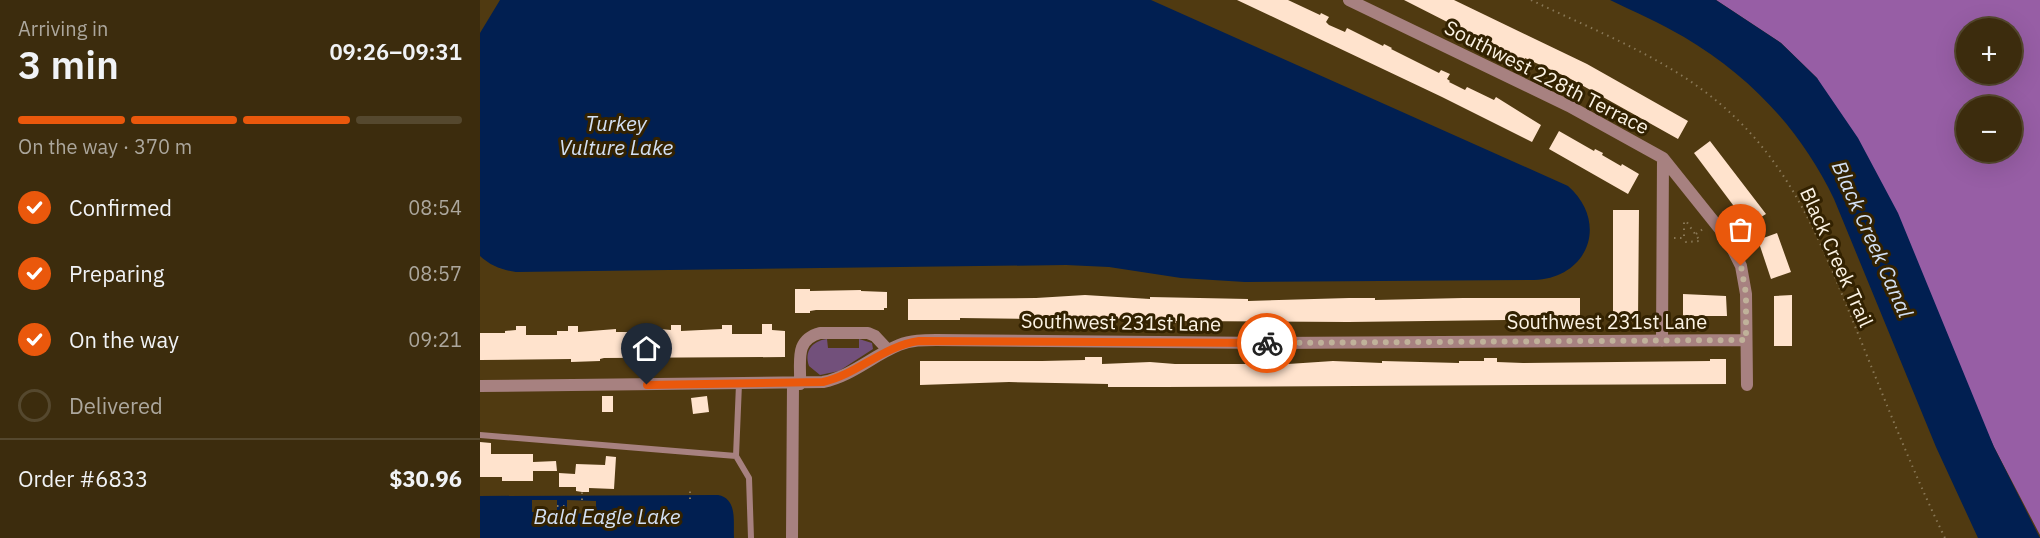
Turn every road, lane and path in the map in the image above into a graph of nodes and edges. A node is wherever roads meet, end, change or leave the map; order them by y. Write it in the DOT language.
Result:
graph roads {
  1 [pos="1349,0"];
  2 [pos="1531,0"];
  3 [pos="1663,158"];
  4 [pos="1703,229"];
  5 [pos="1696,234"];
  6 [pos="1674,238"];
  7 [pos="1684,238"];
  8 [pos="1746,340"];
  9 [pos="1662,341"];
  10 [pos="888,350"];
  11 [pos="740,384"];
  12 [pos="797,384"];
  13 [pos="1747,385"];
  14 [pos="480,386"];
  15 [pos="480,435"];
  16 [pos="736,456"];
  17 [pos="690,490"];
  18 [pos="582,492"];
  19 [pos="690,499"];
  20 [pos="582,500"];
  21 [pos="557,506"];
  22 [pos="567,506"];
  23 [pos="751,538"];
  24 [pos="792,538"];
  25 [pos="1945,538"];
  1 -- 3 [label="street, Southwest 228th Terrace"];
  2 -- 25 [label="path, Black Creek Trail"];
  3 -- 8 [label="street"];
  3 -- 9 [label="street"];
  4 -- 5 [label="path"];
  5 -- 7 [label="path"];
  5 -- 7 [label="path"];
  6 -- 7 [label="path"];
  8 -- 9 [label="street, Southwest 231st Lane"];
  8 -- 13 [label="street"];
  9 -- 10 [label="street, Southwest 231st Lane"];
  10 -- 12 [label="street, Southwest 231st Lane"];
  10 -- 12 [label="street"];
  11 -- 12 [label="street, Southwest 231st Lane"];
  11 -- 14 [label="street, Southwest 231st Lane"];
  11 -- 16 [label="lane"];
  12 -- 24 [label="street"];
  15 -- 16 [label="lane"];
  16 -- 23 [label="lane"];
  17 -- 19 [label="path"];
  18 -- 20 [label="path"];
  21 -- 22 [label="path"];
}
